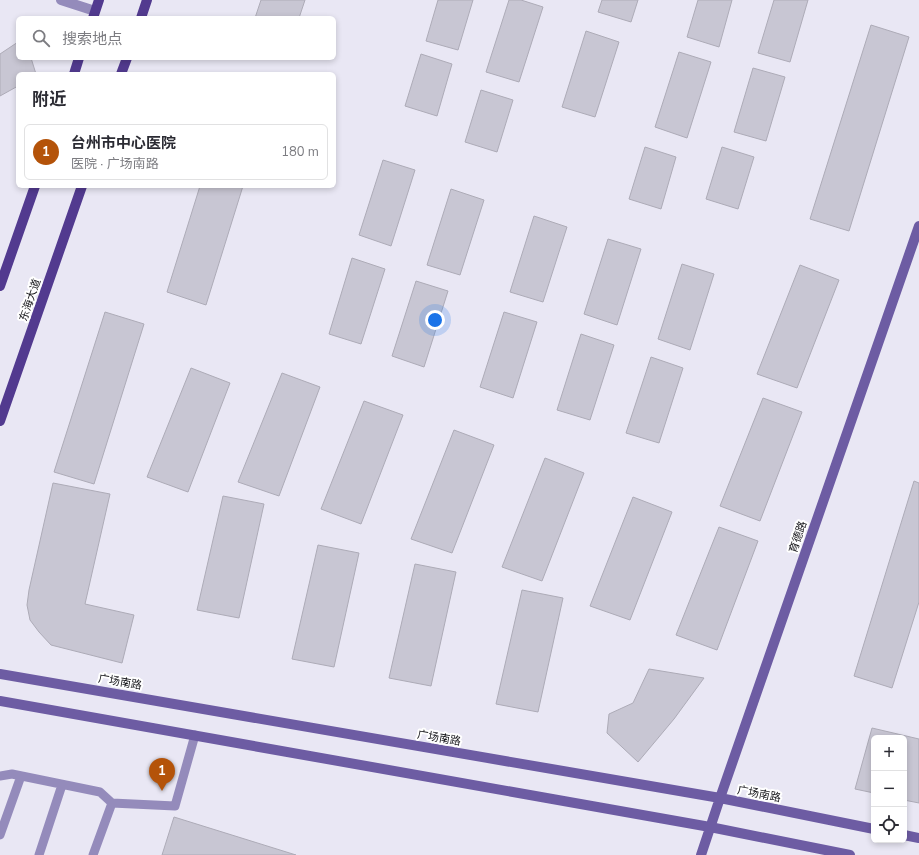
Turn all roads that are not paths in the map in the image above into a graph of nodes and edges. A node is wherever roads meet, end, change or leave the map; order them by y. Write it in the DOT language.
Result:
graph roads {
  1 [pos="61,0"];
  2 [pos="99,0"];
  3 [pos="147,0"];
  4 [pos="94,15"];
  5 [pos="142,16"];
  6 [pos="78,60"];
  7 [pos="126,60"];
  8 [pos="75,72"];
  9 [pos="122,72"];
  10 [pos="34,188"];
  11 [pos="81,188"];
  12 [pos="919,226"];
  13 [pos="0,286"];
  14 [pos="0,421"];
  15 [pos="0,674"];
  16 [pos="0,701"];
  17 [pos="195,736"];
  18 [pos="0,776"];
  19 [pos="21,776"];
  20 [pos="62,784"];
  21 [pos="720,798"];
  22 [pos="112,803"];
  23 [pos="710,827"];
  24 [pos="871,828"];
  25 [pos="0,835"];
  26 [pos="907,836"];
  27 [pos="919,838"];
  28 [pos="39,855"];
  29 [pos="93,855"];
  30 [pos="701,855"];
  31 [pos="850,855"];
  1 -- 4 [label="street"];
  2 -- 4 [label="main road"];
  3 -- 5 [label="main road"];
  6 -- 8 [label="main road"];
  7 -- 9 [label="main road"];
  10 -- 13 [label="main road"];
  11 -- 14 [label="main road, 东海大道"];
  12 -- 21 [label="main road, 育德路"];
  15 -- 21 [label="main road, 广场南路"];
  16 -- 17 [label="main road"];
  17 -- 22 [label="lane"];
  17 -- 23 [label="main road"];
  18 -- 19 [label="lane"];
  19 -- 20 [label="lane"];
  19 -- 25 [label="lane"];
  20 -- 22 [label="lane"];
  20 -- 28 [label="lane"];
  21 -- 23 [label="main road, 育德路"];
  21 -- 24 [label="main road, 广场南路"];
  22 -- 29 [label="lane"];
  23 -- 30 [label="main road, 育德路"];
  23 -- 31 [label="main road"];
  26 -- 27 [label="main road"];
}
